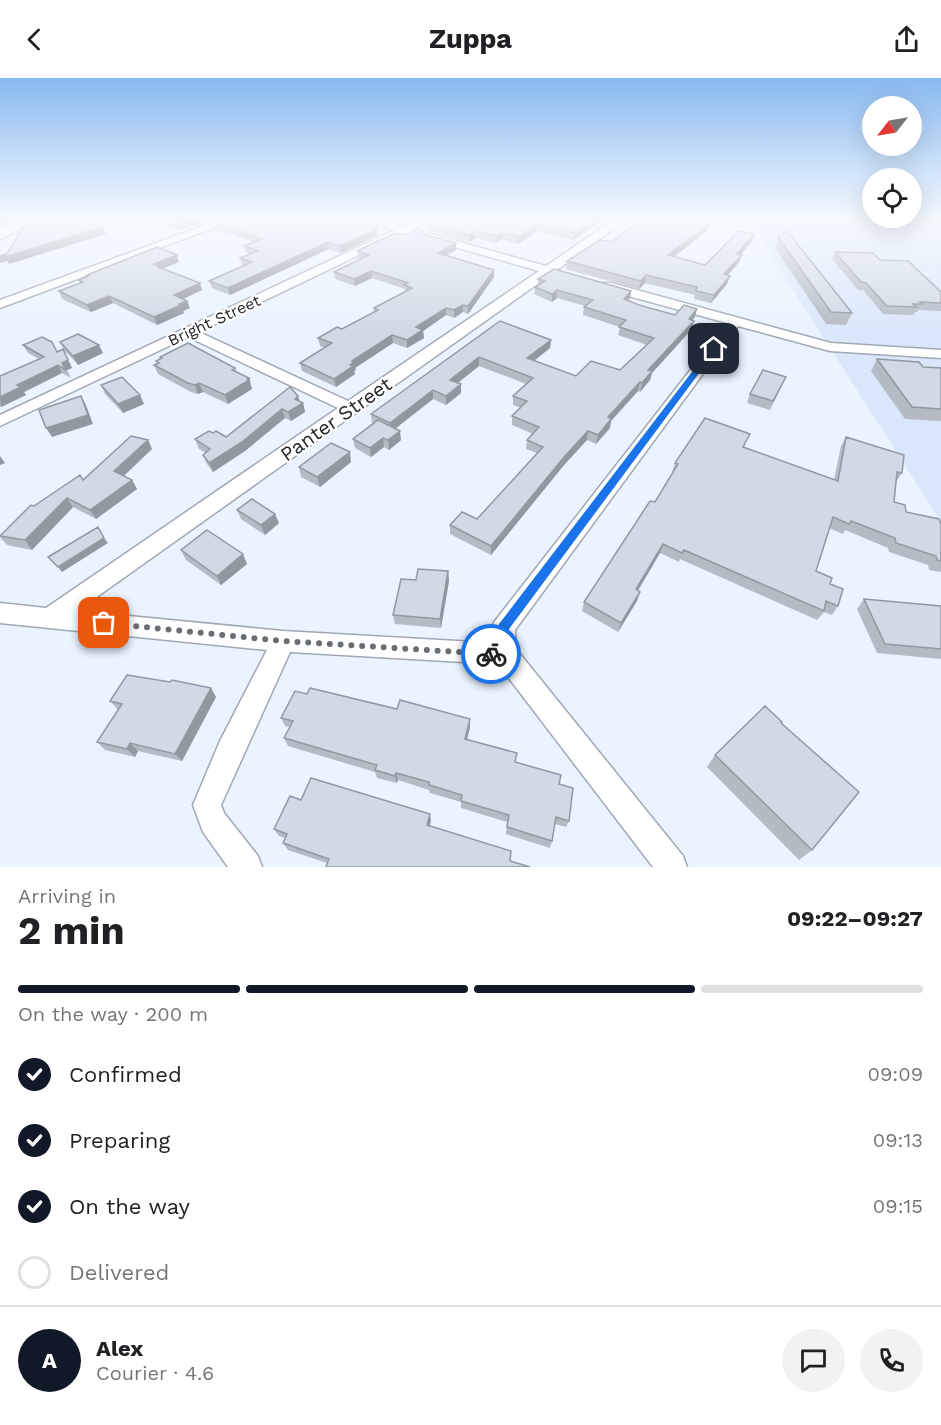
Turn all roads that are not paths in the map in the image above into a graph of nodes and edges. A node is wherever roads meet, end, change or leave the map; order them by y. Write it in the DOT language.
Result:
graph roads {
  1 [pos="132,256"];
  2 [pos="349,256"];
  3 [pos="498,256"];
  4 [pos="569,256"];
  5 [pos="549,270"];
  6 [pos="572,277"];
  7 [pos="595,283"];
  8 [pos="0,304"];
  9 [pos="734,322"];
  10 [pos="188,332"];
  11 [pos="941,354"];
  12 [pos="352,409"];
  13 [pos="0,421"];
  14 [pos="0,614"];
  15 [pos="49,618"];
  16 [pos="283,641"];
  17 [pos="504,653"];
  18 [pos="247,867"];
  19 [pos="672,867"];
  1 -- 8 [label="street"];
  2 -- 10 [label="street, Bright Street"];
  3 -- 5 [label="street"];
  4 -- 5 [label="street, Panter Street"];
  5 -- 6 [label="street"];
  5 -- 12 [label="street, Panter Street"];
  7 -- 9 [label="street"];
  9 -- 11 [label="street"];
  9 -- 17 [label="street"];
  10 -- 12 [label="street"];
  10 -- 13 [label="street, Bright Street"];
  12 -- 15 [label="street, Panter Street"];
  14 -- 15 [label="street"];
  15 -- 16 [label="street"];
  16 -- 17 [label="street"];
  16 -- 18 [label="street"];
  17 -- 19 [label="street"];
}
